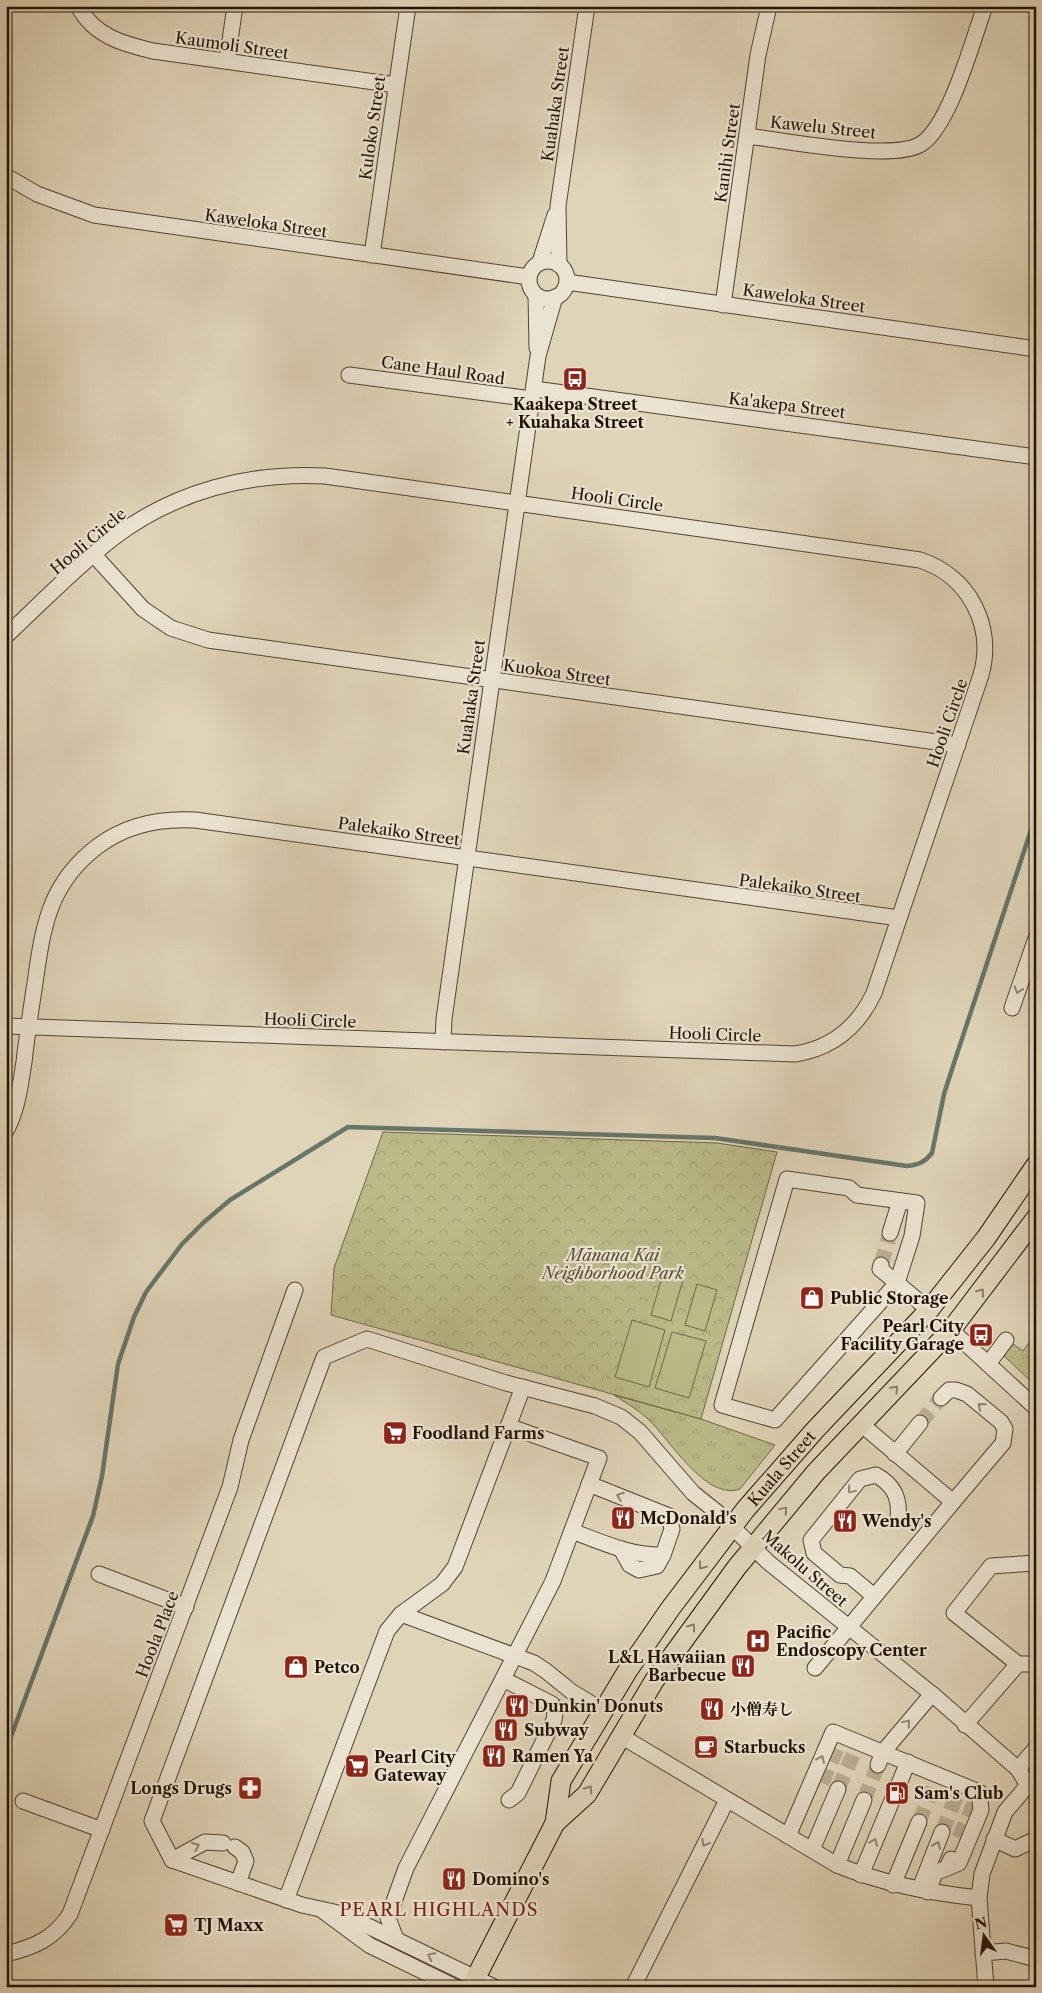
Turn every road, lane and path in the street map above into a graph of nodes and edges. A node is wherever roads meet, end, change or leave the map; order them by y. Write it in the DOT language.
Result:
graph roads {
  1 [pos="78,6"];
  2 [pos="235,6"];
  3 [pos="408,6"];
  4 [pos="587,6"];
  5 [pos="769,6"];
  6 [pos="985,6"];
  7 [pos="227,61"];
  8 [pos="396,85"];
  9 [pos="747,136"];
  10 [pos="6,176"];
  11 [pos="558,206"];
  12 [pos="372,255"];
  13 [pos="540,262"];
  14 [pos="559,265"];
  15 [pos="529,277"];
  16 [pos="566,282"];
  17 [pos="536,295"];
  18 [pos="555,297"];
  19 [pos="723,304"];
  20 [pos="1036,349"];
  21 [pos="538,356"];
  22 [pos="349,375"];
  23 [pos="533,394"];
  24 [pos="1036,456"];
  25 [pos="517,502"];
  26 [pos="94,555"];
  27 [pos="6,636"];
  28 [pos="491,680"];
  29 [pos="958,745"];
  30 [pos="466,858"];
  31 [pos="899,918"];
  32 [pos="1036,938"];
  33 [pos="1012,1008"];
  34 [pos="6,1026"];
  35 [pos="28,1027"];
  36 [pos="443,1042"];
  37 [pos="6,1131"];
  38 [pos="1036,1165"];
  39 [pos="900,1201"];
  40 [pos="1036,1218"];
  41 [pos="890,1233"];
  42 [pos="881,1265"];
  43 [pos="897,1283"];
  44 [pos="296,1290"];
  45 [pos="929,1310"];
  46 [pos="951,1330"];
  47 [pos="1006,1340"];
  48 [pos="988,1364"];
  49 [pos="523,1387"];
  50 [pos="941,1398"];
  51 [pos="1036,1408"];
  52 [pos="920,1422"];
  53 [pos="861,1424"];
  54 [pos="508,1426"];
  55 [pos="895,1454"];
  56 [pos="589,1484"];
  57 [pos="953,1502"];
  58 [pos="898,1518"];
  59 [pos="732,1527"];
  60 [pos="572,1531"];
  61 [pos="753,1547"];
  62 [pos="1036,1562"];
  63 [pos="99,1574"];
  64 [pos="874,1596"];
  65 [pos="186,1606"];
  66 [pos="401,1614"];
  67 [pos="848,1628"];
  68 [pos="514,1657"];
  69 [pos="1018,1664"];
  70 [pos="1036,1664"];
  71 [pos="815,1668"];
  72 [pos="503,1679"];
  73 [pos="932,1694"];
  74 [pos="602,1710"];
  75 [pos="965,1724"];
  76 [pos="621,1736"];
  77 [pos="1036,1748"];
  78 [pos="880,1759"];
  79 [pos="908,1762"];
  80 [pos="1018,1769"];
  81 [pos="822,1783"];
  82 [pos="838,1790"];
  83 [pos="23,1800"];
  84 [pos="509,1800"];
  85 [pos="727,1800"];
  86 [pos="864,1800"];
  87 [pos="919,1822"];
  88 [pos="555,1823"];
  89 [pos="102,1830"];
  90 [pos="942,1832"];
  91 [pos="959,1838"];
  92 [pos="792,1839"];
  93 [pos="994,1839"];
  94 [pos="1036,1839"];
  95 [pos="812,1850"];
  96 [pos="172,1860"];
  97 [pos="837,1865"];
  98 [pos="947,1868"];
  99 [pos="861,1875"];
  100 [pos="238,1883"];
  101 [pos="893,1885"];
  102 [pos="923,1892"];
  103 [pos="979,1898"];
  104 [pos="286,1900"];
  105 [pos="322,1910"];
  106 [pos="396,1939"];
  107 [pos="983,1953"];
  108 [pos="6,1954"];
  109 [pos="1036,1959"];
  110 [pos="473,1982"];
  111 [pos="455,1987"];
  112 [pos="494,1987"];
  113 [pos="633,1987"];
  114 [pos="986,1987"];
  1 -- 7 [label="street, Kaumoli Street"];
  2 -- 7 [label="street"];
  3 -- 8 [label="street, Kuloko Street"];
  4 -- 11 [label="street, Kuahaka Street"];
  5 -- 9 [label="street, Kanihi Street"];
  6 -- 9 [label="street, Kawelu Street"];
  7 -- 8 [label="street, Kaumoli Street"];
  8 -- 12 [label="street, Kuloko Street"];
  9 -- 19 [label="street, Kanihi Street"];
  10 -- 12 [label="street, Kaweloka Street"];
  11 -- 13 [label="street, Kuahaka Street"];
  11 -- 14 [label="street, Kuahaka Street"];
  12 -- 15 [label="street, Kaweloka Street"];
  13 -- 14 [label="street"];
  13 -- 15 [label="street"];
  14 -- 16 [label="street"];
  15 -- 17 [label="street"];
  16 -- 18 [label="street"];
  16 -- 19 [label="street, Kaweloka Street"];
  17 -- 18 [label="street"];
  17 -- 21 [label="street, Kuahaka Street"];
  18 -- 21 [label="street, Kuahaka Street"];
  19 -- 20 [label="street, Kaweloka Street"];
  21 -- 23 [label="street, Kuahaka Street"];
  22 -- 23 [label="street, Cane Haul Road"];
  23 -- 24 [label="street, Ka'akepa Street"];
  23 -- 25 [label="street, Kuahaka Street"];
  25 -- 26 [label="street, Hooli Circle"];
  25 -- 28 [label="street, Kuahaka Street"];
  25 -- 29 [label="street, Hooli Circle"];
  26 -- 27 [label="street, Hooli Circle"];
  26 -- 28 [label="street, Kuokoa Street"];
  28 -- 29 [label="street, Kuokoa Street"];
  28 -- 30 [label="street, Kuahaka Street"];
  29 -- 31 [label="street, Hooli Circle"];
  30 -- 31 [label="street, Palekaiko Street"];
  30 -- 35 [label="street, Palekaiko Street"];
  30 -- 36 [label="street, Kuahaka Street"];
  31 -- 36 [label="street, Hooli Circle"];
  32 -- 33 [label="street, one-way"];
  34 -- 35 [label="street, Hooli Circle"];
  35 -- 36 [label="street, Hooli Circle"];
  35 -- 37 [label="street, Palekaiko Street"];
  38 -- 45 [label="main road, Kuala Street"];
  39 -- 41 [label="street"];
  39 -- 43 [label="street"];
  39 -- 43 [label="street"];
  46 -- 40 [label="main road, Kuala Street, one-way"];
  42 -- 43 [label="street"];
  43 -- 45 [label="street"];
  44 -- 65 [label="street, Hoola Place"];
  45 -- 46 [label="main road"];
  45 -- 59 [label="main road, Kuala Street"];
  46 -- 48 [label="street"];
  53 -- 46 [label="main road, Kuala Street, one-way"];
  47 -- 48 [label="street"];
  48 -- 51 [label="street"];
  49 -- 54 [label="street"];
  49 -- 59 [label="street, Makolu Street"];
  49 -- 96 [label="street, Makolu Street"];
  57 -- 50 [label="street, one-way"];
  52 -- 55 [label="street"];
  53 -- 55 [label="street"];
  61 -- 53 [label="main road, Kuala Street, one-way"];
  54 -- 56 [label="street"];
  54 -- 66 [label="street"];
  55 -- 57 [label="street"];
  56 -- 60 [label="street"];
  60 -- 56 [label="street, one-way"];
  57 -- 64 [label="street"];
  58 -- 64 [label="street, one-way"];
  59 -- 61 [label="street, Makolu Street"];
  59 -- 74 [label="main road, Kuala Street, one-way"];
  60 -- 68 [label="street"];
  61 -- 67 [label="street, Makolu Street"];
  76 -- 61 [label="main road, Kuala Street, one-way"];
  62 -- 69 [label="street"];
  63 -- 65 [label="street"];
  64 -- 67 [label="street"];
  65 -- 89 [label="street, Hoola Place"];
  66 -- 68 [label="street"];
  66 -- 104 [label="street"];
  67 -- 71 [label="street"];
  67 -- 73 [label="street, Makolu Street"];
  68 -- 72 [label="street"];
  68 -- 74 [label="street"];
  69 -- 70 [label="street"];
  69 -- 75 [label="street"];
  72 -- 84 [label="street"];
  72 -- 106 [label="street"];
  73 -- 75 [label="street, Makolu Street"];
  78 -- 73 [label="street, one-way"];
  74 -- 88 [label="main road, Kuala Street"];
  75 -- 80 [label="street, Makolu Street"];
  76 -- 85 [label="street"];
  88 -- 76 [label="main road, Kuala Street, one-way"];
  77 -- 80 [label="street"];
  78 -- 79 [label="street"];
  92 -- 78 [label="street, one-way"];
  79 -- 98 [label="street"];
  99 -- 79 [label="street, one-way"];
  80 -- 93 [label="street, Makolu Street"];
  81 -- 92 [label="street"];
  82 -- 95 [label="street"];
  83 -- 89 [label="street"];
  85 -- 92 [label="street"];
  85 -- 113 [label="street, one-way"];
  86 -- 97 [label="street"];
  87 -- 101 [label="street"];
  88 -- 110 [label="main road, Kuala Street"];
  89 -- 108 [label="street, Hoola Place"];
  102 -- 90 [label="street, one-way"];
  91 -- 98 [label="street"];
  92 -- 95 [label="street"];
  93 -- 94 [label="street"];
  93 -- 103 [label="street"];
  95 -- 97 [label="street"];
  96 -- 100 [label="street"];
  96 -- 100 [label="street, one-way"];
  97 -- 99 [label="street"];
  98 -- 102 [label="street"];
  99 -- 101 [label="street"];
  100 -- 104 [label="street"];
  101 -- 102 [label="street"];
  102 -- 103 [label="street"];
  103 -- 107 [label="street"];
  104 -- 105 [label="street"];
  105 -- 106 [label="street"];
  105 -- 111 [label="street"];
  110 -- 106 [label="street, one-way"];
  107 -- 109 [label="street"];
  107 -- 114 [label="street"];
  110 -- 112 [label="street"];
}
